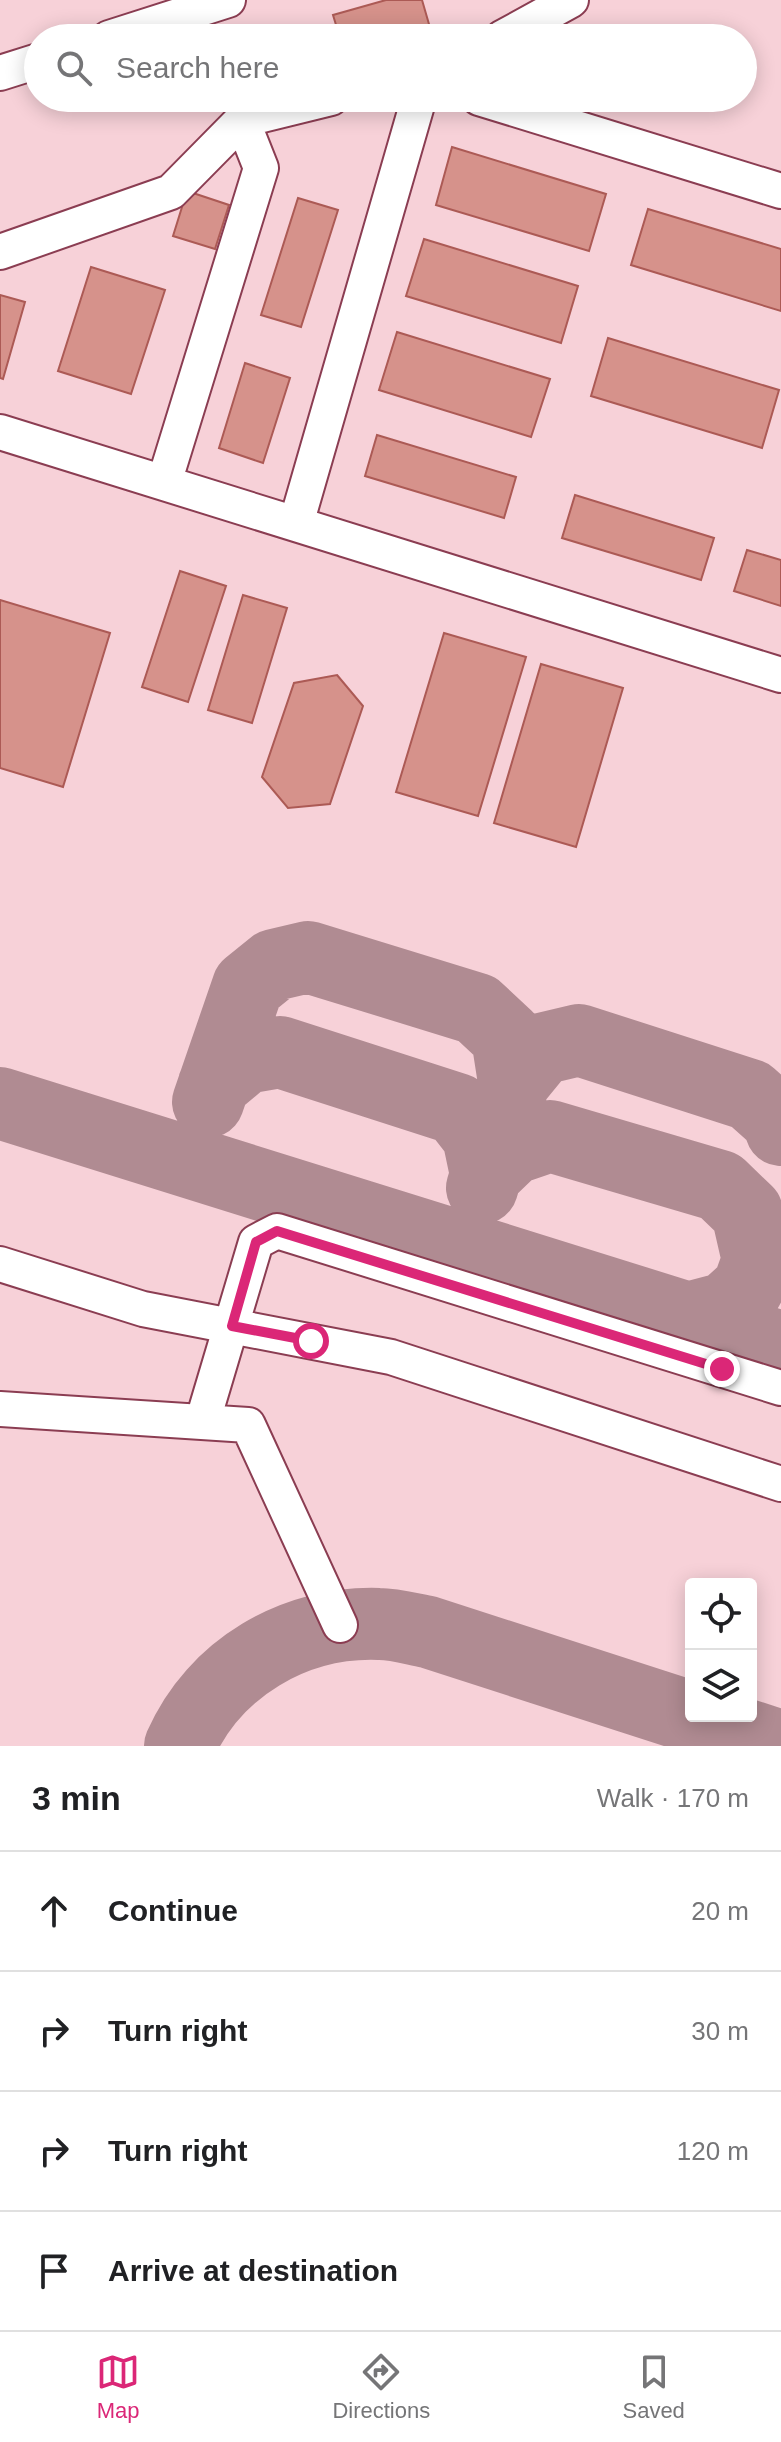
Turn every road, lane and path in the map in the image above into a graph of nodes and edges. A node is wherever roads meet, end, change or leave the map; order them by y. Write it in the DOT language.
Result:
graph roads {
  1 [pos="228,0"];
  2 [pos="571,0"];
  3 [pos="153,24"];
  4 [pos="527,24"];
  5 [pos="24,65"];
  6 [pos="0,73"];
  7 [pos="274,112"];
  8 [pos="415,112"];
  9 [pos="524,112"];
  10 [pos="242,120"];
  11 [pos="781,191"];
  12 [pos="0,252"];
  13 [pos="0,432"];
  14 [pos="164,483"];
  15 [pos="296,524"];
  16 [pos="781,675"];
  17 [pos="0,1264"];
  18 [pos="232,1326"];
  19 [pos="781,1388"];
  20 [pos="0,1409"];
  21 [pos="203,1420"];
  22 [pos="781,1484"];
  23 [pos="340,1625"];
  1 -- 3 [label="lane"];
  2 -- 4 [label="lane"];
  5 -- 6 [label="lane"];
  7 -- 10 [label="lane"];
  8 -- 15 [label="lane"];
  9 -- 11 [label="lane"];
  10 -- 12 [label="lane"];
  10 -- 14 [label="lane"];
  13 -- 14 [label="lane"];
  14 -- 15 [label="lane"];
  15 -- 16 [label="lane"];
  17 -- 18 [label="lane"];
  18 -- 19 [label="lane"];
  18 -- 21 [label="lane"];
  18 -- 22 [label="lane"];
  20 -- 21 [label="lane"];
  21 -- 23 [label="lane"];
}
